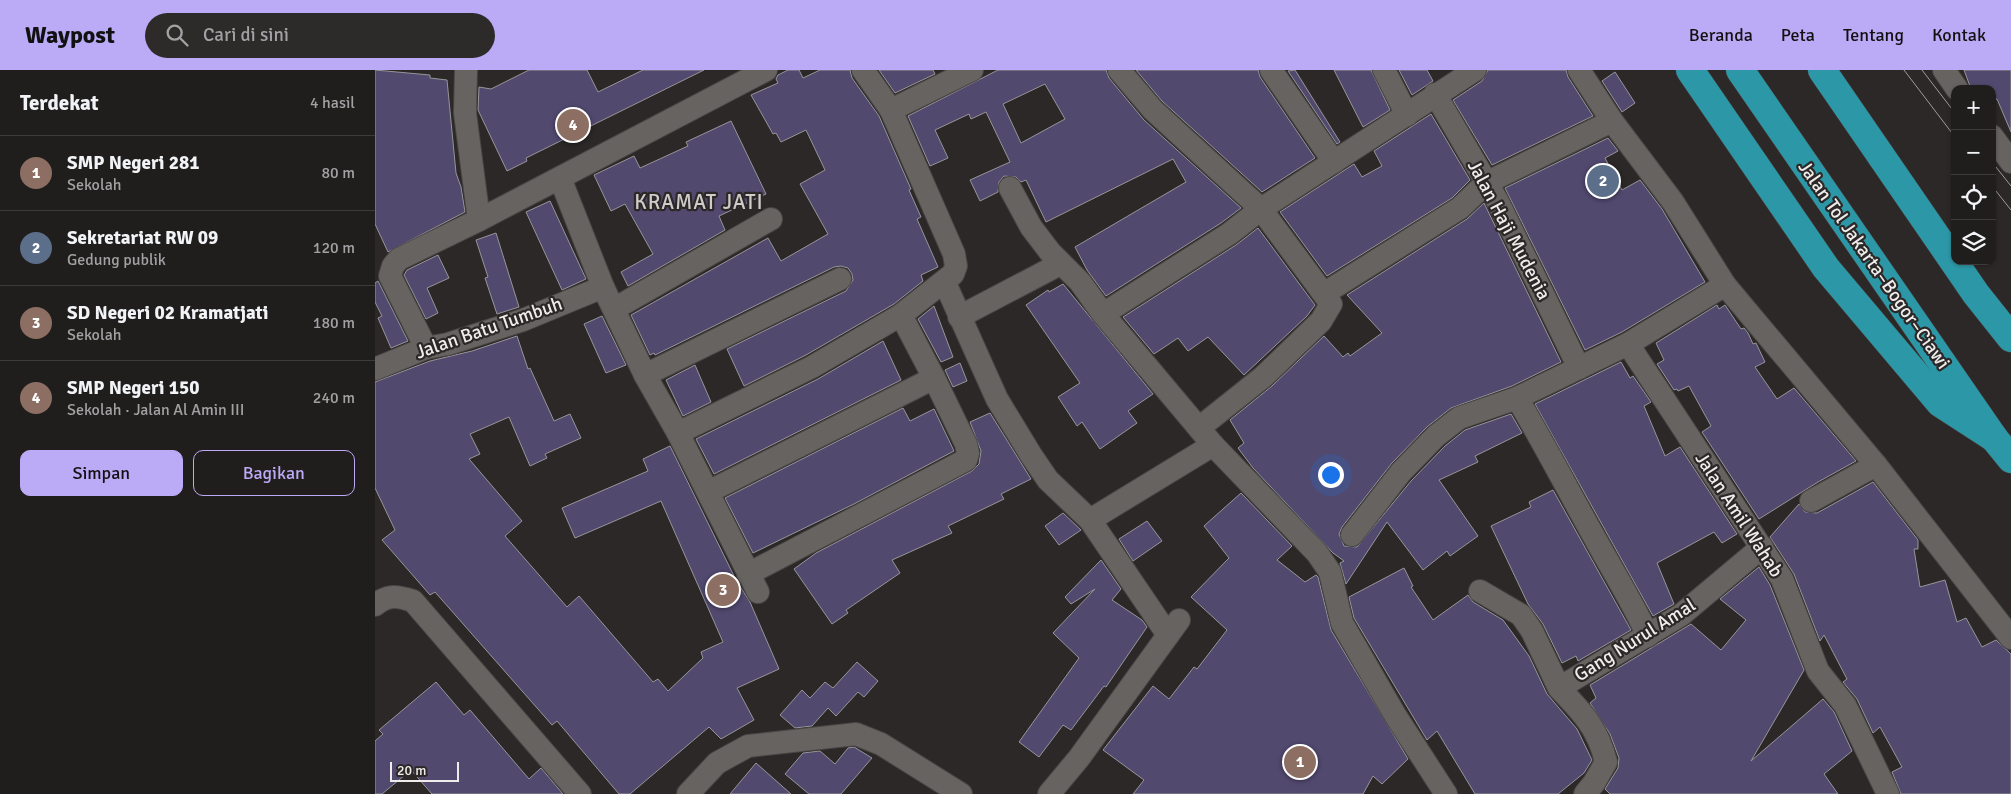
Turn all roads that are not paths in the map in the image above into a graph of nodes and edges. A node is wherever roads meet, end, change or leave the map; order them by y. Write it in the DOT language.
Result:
graph roads {
  1 [pos="466,70"];
  2 [pos="765,70"];
  3 [pos="863,70"];
  4 [pos="971,70"];
  5 [pos="1119,70"];
  6 [pos="1271,70"];
  7 [pos="1384,70"];
  8 [pos="1475,70"];
  9 [pos="1579,70"];
  10 [pos="1690,70"];
  11 [pos="1740,70"];
  12 [pos="1822,70"];
  13 [pos="1944,70"];
  14 [pos="1954,85"];
  15 [pos="1435,94"];
  16 [pos="891,110"];
  17 [pos="1407,115"];
  18 [pos="1612,121"];
  19 [pos="1996,141"];
  20 [pos="1334,162"];
  21 [pos="2011,162"];
  22 [pos="560,178"];
  23 [pos="1486,183"];
  24 [pos="1010,188"];
  25 [pos="1261,209"];
  26 [pos="771,219"];
  27 [pos="479,220"];
  28 [pos="1060,264"];
  29 [pos="840,279"];
  30 [pos="945,283"];
  31 [pos="1725,284"];
  32 [pos="603,287"];
  33 [pos="1325,293"];
  34 [pos="614,309"];
  35 [pos="1103,314"];
  36 [pos="901,315"];
  37 [pos="959,317"];
  38 [pos="2011,338"];
  39 [pos="1627,344"];
  40 [pos="426,348"];
  41 [pos="1579,368"];
  42 [pos="375,369"];
  43 [pos="645,375"];
  44 [pos="934,378"];
  45 [pos="1517,398"];
  46 [pos="678,433"];
  47 [pos="1206,437"];
  48 [pos="1994,438"];
  49 [pos="2011,459"];
  50 [pos="1876,465"];
  51 [pos="708,492"];
  52 [pos="1811,501"];
  53 [pos="1089,520"];
  54 [pos="1352,535"];
  55 [pos="1761,547"];
  56 [pos="1481,591"];
  57 [pos="375,605"];
  58 [pos="1648,636"];
  59 [pos="2011,638"];
  60 [pos="1559,688"];
  61 [pos="580,794"];
  62 [pos="688,794"];
  63 [pos="961,794"];
  64 [pos="1049,794"];
  65 [pos="1446,794"];
  66 [pos="1585,794"];
  67 [pos="1888,794"];
  1 -- 27 [label="street"];
  2 -- 22 [label="street"];
  3 -- 16 [label="street"];
  4 -- 16 [label="street"];
  5 -- 25 [label="street"];
  6 -- 20 [label="street"];
  7 -- 17 [label="street"];
  8 -- 15 [label="street"];
  9 -- 18 [label="street"];
  10 -- 48 [label="highway"];
  11 -- 48 [label="highway, Jalan Tol Jakarta–Bogor–Ciawi"];
  12 -- 38 [label="highway"];
  13 -- 14 [label="street"];
  15 -- 17 [label="street"];
  15 -- 23 [label="street, Jalan Haji Mudenia"];
  16 -- 30 [label="street"];
  17 -- 20 [label="street"];
  18 -- 23 [label="street"];
  18 -- 31 [label="street"];
  19 -- 21 [label="street"];
  20 -- 25 [label="street"];
  22 -- 27 [label="street"];
  22 -- 32 [label="street"];
  23 -- 33 [label="street"];
  23 -- 41 [label="street, Jalan Haji Mudenia"];
  24 -- 28 [label="street"];
  25 -- 33 [label="street"];
  25 -- 35 [label="street"];
  26 -- 34 [label="street"];
  27 -- 40 [label="street"];
  28 -- 35 [label="street"];
  28 -- 37 [label="street"];
  29 -- 43 [label="street"];
  30 -- 36 [label="street"];
  30 -- 37 [label="street"];
  31 -- 39 [label="street"];
  31 -- 50 [label="street"];
  32 -- 34 [label="street"];
  32 -- 40 [label="street, Jalan Batu Tumbuh"];
  33 -- 47 [label="street"];
  34 -- 43 [label="street"];
  35 -- 47 [label="street"];
  36 -- 44 [label="street"];
  36 -- 46 [label="street"];
  37 -- 53 [label="street"];
  39 -- 41 [label="street"];
  39 -- 55 [label="street, Jalan Amil Wahab"];
  40 -- 42 [label="street, Jalan Batu Tumbuh"];
  41 -- 45 [label="street"];
  43 -- 46 [label="street"];
  44 -- 51 [label="street"];
  44 -- 51 [label="street"];
  45 -- 54 [label="street"];
  45 -- 58 [label="street"];
  46 -- 51 [label="street"];
  47 -- 53 [label="street"];
  47 -- 65 [label="street"];
  48 -- 49 [label="highway, Jalan Tol Jakarta–Bogor–Ciawi"];
  50 -- 52 [label="street"];
  50 -- 59 [label="street"];
  53 -- 64 [label="street"];
  55 -- 58 [label="street, Gang Nurul Amal"];
  55 -- 67 [label="street, Jalan Amil Wahab"];
  56 -- 60 [label="street"];
  57 -- 61 [label="street"];
  58 -- 60 [label="street, Gang Nurul Amal"];
  60 -- 66 [label="street, Gang Nurul Amal"];
  62 -- 63 [label="street"];
}
